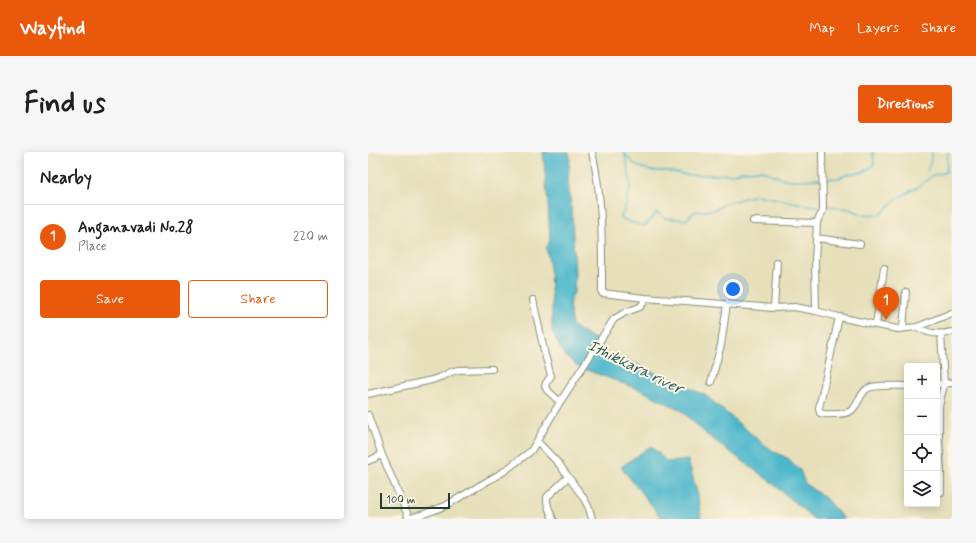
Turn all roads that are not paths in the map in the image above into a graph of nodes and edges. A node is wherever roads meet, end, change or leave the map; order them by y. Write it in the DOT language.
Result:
graph roads {
  1 [pos="592,152"];
  2 [pos="822,152"];
  3 [pos="753,220"];
  4 [pos="817,223"];
  5 [pos="816,238"];
  6 [pos="860,244"];
  7 [pos="777,262"];
  8 [pos="884,268"];
  9 [pos="906,292"];
  10 [pos="645,298"];
  11 [pos="534,300"];
  12 [pos="727,304"];
  13 [pos="774,308"];
  14 [pos="816,311"];
  15 [pos="952,313"];
  16 [pos="839,317"];
  17 [pos="876,325"];
  18 [pos="918,327"];
  19 [pos="903,328"];
  20 [pos="952,332"];
  21 [pos="941,334"];
  22 [pos="492,369"];
  23 [pos="711,382"];
  24 [pos="952,383"];
  25 [pos="940,384"];
  26 [pos="904,386"];
  27 [pos="368,394"];
  28 [pos="939,399"];
  29 [pos="560,402"];
  30 [pos="368,415"];
  31 [pos="537,441"];
  32 [pos="382,455"];
  33 [pos="368,461"];
  34 [pos="568,477"];
  35 [pos="941,492"];
  36 [pos="408,518"];
  37 [pos="553,519"];
  38 [pos="592,519"];
  1 -- 10 [label="street"];
  2 -- 4 [label="street"];
  3 -- 4 [label="street"];
  4 -- 5 [label="street"];
  5 -- 6 [label="street"];
  5 -- 14 [label="street"];
  7 -- 13 [label="street"];
  8 -- 17 [label="street"];
  9 -- 19 [label="street"];
  10 -- 12 [label="street"];
  10 -- 29 [label="street"];
  11 -- 29 [label="street"];
  12 -- 13 [label="street"];
  12 -- 23 [label="street"];
  13 -- 14 [label="street"];
  14 -- 16 [label="street"];
  15 -- 18 [label="street"];
  16 -- 17 [label="street"];
  16 -- 26 [label="street"];
  17 -- 19 [label="street"];
  18 -- 19 [label="street"];
  18 -- 21 [label="street"];
  20 -- 21 [label="street"];
  21 -- 25 [label="street"];
  22 -- 27 [label="street"];
  24 -- 25 [label="street"];
  28 -- 35 [label="street"];
  29 -- 31 [label="street"];
  30 -- 32 [label="street"];
  31 -- 34 [label="street"];
  31 -- 36 [label="street"];
  32 -- 33 [label="street"];
  32 -- 36 [label="street"];
  34 -- 37 [label="street"];
  34 -- 38 [label="street"];
}
